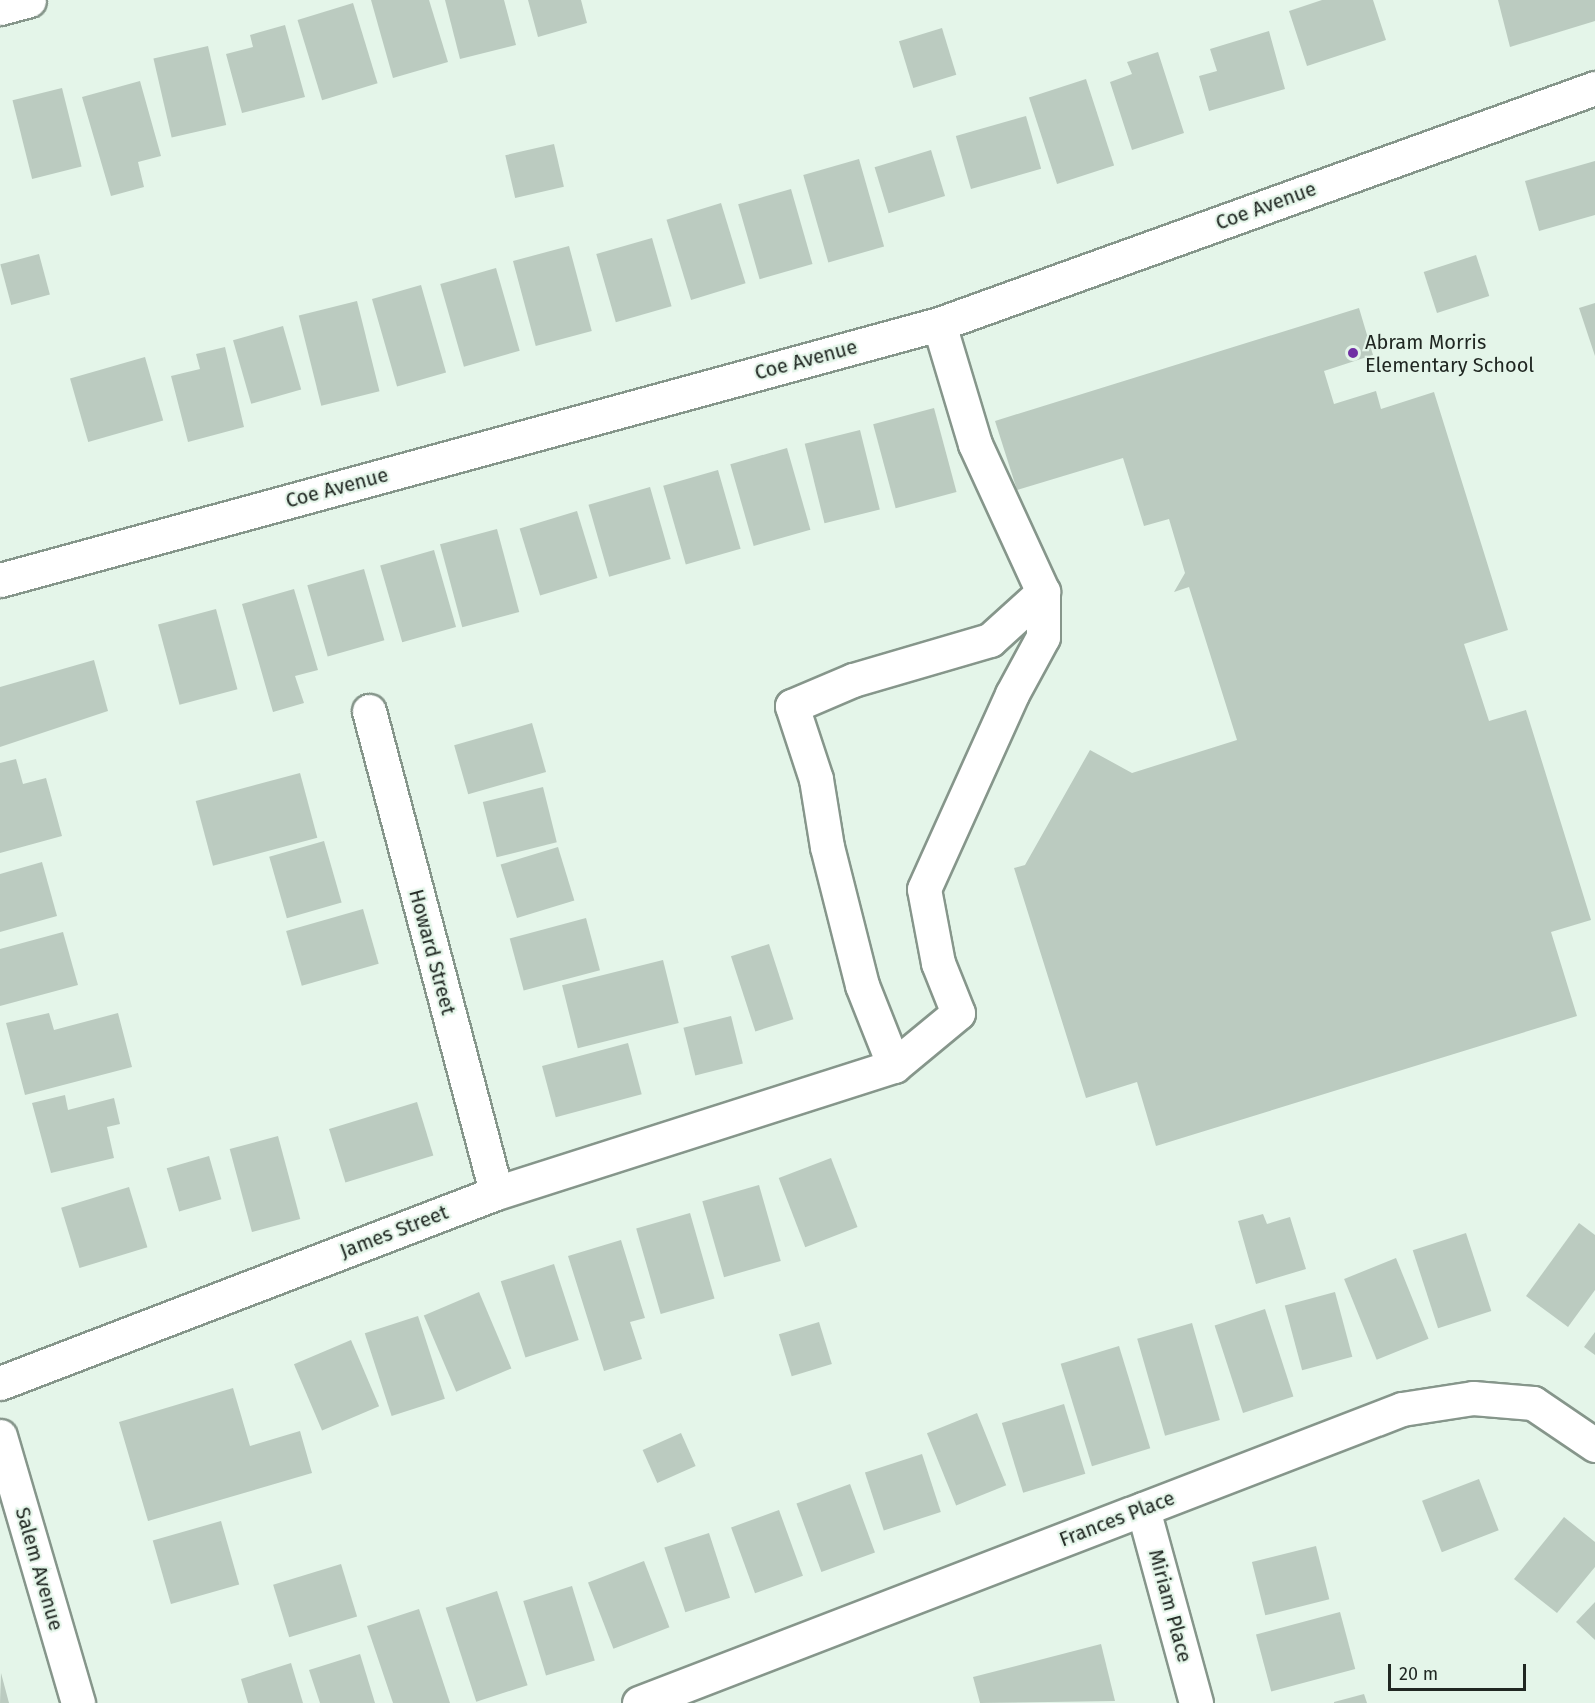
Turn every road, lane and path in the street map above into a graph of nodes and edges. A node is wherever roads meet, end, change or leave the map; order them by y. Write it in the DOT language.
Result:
graph roads {
  1 [pos="29,0"];
  2 [pos="0,8"];
  3 [pos="1595,88"];
  4 [pos="939,324"];
  5 [pos="0,579"];
  6 [pos="1043,592"];
  7 [pos="369,711"];
  8 [pos="894,1066"];
  9 [pos="496,1193"];
  10 [pos="0,1383"];
  11 [pos="0,1436"];
  12 [pos="1595,1445"];
  13 [pos="1143,1509"];
  14 [pos="645,1702"];
  15 [pos="78,1703"];
  16 [pos="1196,1703"];
  1 -- 2 [label="street"];
  3 -- 4 [label="street, Coe Avenue"];
  4 -- 5 [label="street, Coe Avenue"];
  4 -- 6 [label="street"];
  6 -- 8 [label="street"];
  6 -- 8 [label="street"];
  7 -- 9 [label="street, Howard Street"];
  8 -- 9 [label="street, James Street"];
  9 -- 10 [label="street, James Street"];
  11 -- 15 [label="street, Salem Avenue"];
  12 -- 13 [label="street, Frances Place"];
  13 -- 14 [label="street, Frances Place"];
  13 -- 16 [label="street, Miriam Place"];
}
